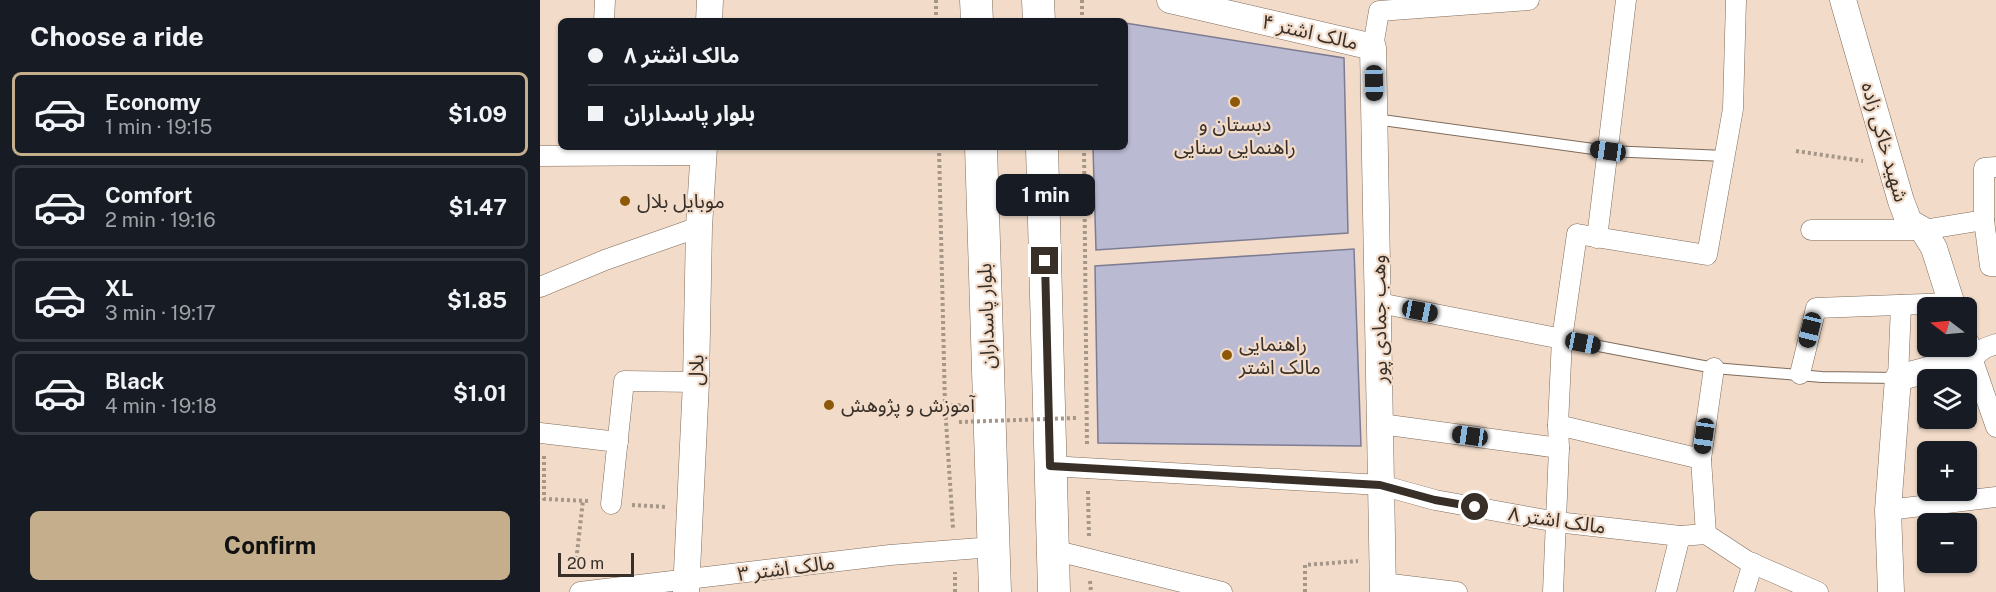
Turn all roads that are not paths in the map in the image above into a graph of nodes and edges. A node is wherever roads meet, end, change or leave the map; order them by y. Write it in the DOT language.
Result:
graph roads {
  1 [pos="604,0"];
  2 [pos="710,0"];
  3 [pos="976,0"];
  4 [pos="1038,0"];
  5 [pos="1170,0"];
  6 [pos="1528,0"];
  7 [pos="1626,0"];
  8 [pos="1736,0"];
  9 [pos="1843,0"];
  10 [pos="1379,5"];
  11 [pos="604,18"];
  12 [pos="709,18"];
  13 [pos="976,18"];
  14 [pos="1039,18"];
  15 [pos="1373,47"];
  16 [pos="1375,119"];
  17 [pos="981,150"];
  18 [pos="1042,150"];
  19 [pos="603,151"];
  20 [pos="704,151"];
  21 [pos="1608,151"];
  22 [pos="540,156"];
  23 [pos="1725,156"];
  24 [pos="1996,166"];
  25 [pos="1983,220"];
  26 [pos="699,227"];
  27 [pos="1811,230"];
  28 [pos="1923,230"];
  29 [pos="1597,238"];
  30 [pos="1996,266"];
  31 [pos="541,285"];
  32 [pos="1949,297"];
  33 [pos="1379,303"];
  34 [pos="1901,304"];
  35 [pos="1917,304"];
  36 [pos="1562,339"];
  37 [pos="1996,344"];
  38 [pos="1977,350"];
  39 [pos="1953,357"];
  40 [pos="1971,357"];
  41 [pos="1714,368"];
  42 [pos="1800,374"];
  43 [pos="1898,378"];
  44 [pos="696,382"];
  45 [pos="1381,424"];
  46 [pos="1558,425"];
  47 [pos="1996,427"];
  48 [pos="540,433"];
  49 [pos="618,442"];
  50 [pos="1559,448"];
  51 [pos="1701,459"];
  52 [pos="1050,466"];
  53 [pos="1380,485"];
  54 [pos="1996,497"];
  55 [pos="611,504"];
  56 [pos="1888,510"];
  57 [pos="1557,522"];
  58 [pos="1706,534"];
  59 [pos="1680,536"];
  60 [pos="993,547"];
  61 [pos="1053,550"];
  62 [pos="1753,563"];
  63 [pos="1383,578"];
  64 [pos="686,586"];
  65 [pos="580,592"];
  66 [pos="995,592"];
  67 [pos="1054,592"];
  68 [pos="1222,592"];
  69 [pos="1457,592"];
  70 [pos="1553,592"];
  71 [pos="1666,592"];
  72 [pos="1744,592"];
  73 [pos="1818,592"];
  74 [pos="1891,592"];
  1 -- 11 [label="street"];
  2 -- 12 [label="street"];
  3 -- 13 [label="main road"];
  4 -- 14 [label="main road"];
  5 -- 15 [label="street, مالک اشتر ۴"];
  6 -- 10 [label="street, مالک اشتر ۴"];
  7 -- 21 [label="street"];
  8 -- 23 [label="street"];
  9 -- 28 [label="street, شهید خاکی زاده"];
  10 -- 15 [label="street, مالک اشتر ۴"];
  15 -- 16 [label="street, وهب جمادی پور"];
  16 -- 21 [label="lane"];
  16 -- 33 [label="street, وهب جمادی پور"];
  17 -- 60 [label="main road, بلوار پاسداران"];
  18 -- 52 [label="main road"];
  19 -- 20 [label="street"];
  19 -- 22 [label="street"];
  20 -- 26 [label="street, بلال"];
  21 -- 23 [label="lane"];
  21 -- 29 [label="street"];
  23 -- 29 [label="street"];
  24 -- 25 [label="street"];
  25 -- 28 [label="street"];
  25 -- 30 [label="street"];
  26 -- 31 [label="street"];
  26 -- 44 [label="street, بلال"];
  27 -- 28 [label="street"];
  28 -- 32 [label="street, شهید خاکی زاده"];
  29 -- 36 [label="street"];
  33 -- 36 [label="street"];
  33 -- 45 [label="street, وهب جمادی پور"];
  34 -- 35 [label="street"];
  34 -- 42 [label="street"];
  34 -- 43 [label="street"];
  36 -- 41 [label="lane"];
  36 -- 46 [label="street"];
  37 -- 38 [label="street"];
  39 -- 43 [label="street"];
  40 -- 47 [label="street"];
  41 -- 42 [label="lane"];
  41 -- 51 [label="street"];
  42 -- 43 [label="lane"];
  43 -- 56 [label="street"];
  44 -- 49 [label="street"];
  44 -- 64 [label="street, بلال"];
  45 -- 50 [label="street"];
  45 -- 53 [label="street, وهب جمادی پور"];
  46 -- 50 [label="street"];
  46 -- 51 [label="street"];
  48 -- 49 [label="street"];
  49 -- 55 [label="street"];
  50 -- 57 [label="street"];
  51 -- 58 [label="street"];
  52 -- 53 [label="street, مالک اشتر ۸"];
  52 -- 61 [label="main road"];
  53 -- 57 [label="street, مالک اشتر ۸"];
  53 -- 63 [label="street, وهب جمادی پور"];
  54 -- 56 [label="street"];
  56 -- 74 [label="street"];
  57 -- 59 [label="street, مالک اشتر ۸"];
  57 -- 70 [label="street"];
  58 -- 59 [label="street, مالک اشتر ۸"];
  58 -- 62 [label="street"];
  59 -- 71 [label="street"];
  60 -- 64 [label="street, مالک اشتر ۳"];
  60 -- 66 [label="main road, بلوار پاسداران"];
  61 -- 67 [label="main road"];
  61 -- 68 [label="street"];
  62 -- 72 [label="street"];
  62 -- 73 [label="street"];
  63 -- 69 [label="street"];
  64 -- 65 [label="street, مالک اشتر ۳"];
}
